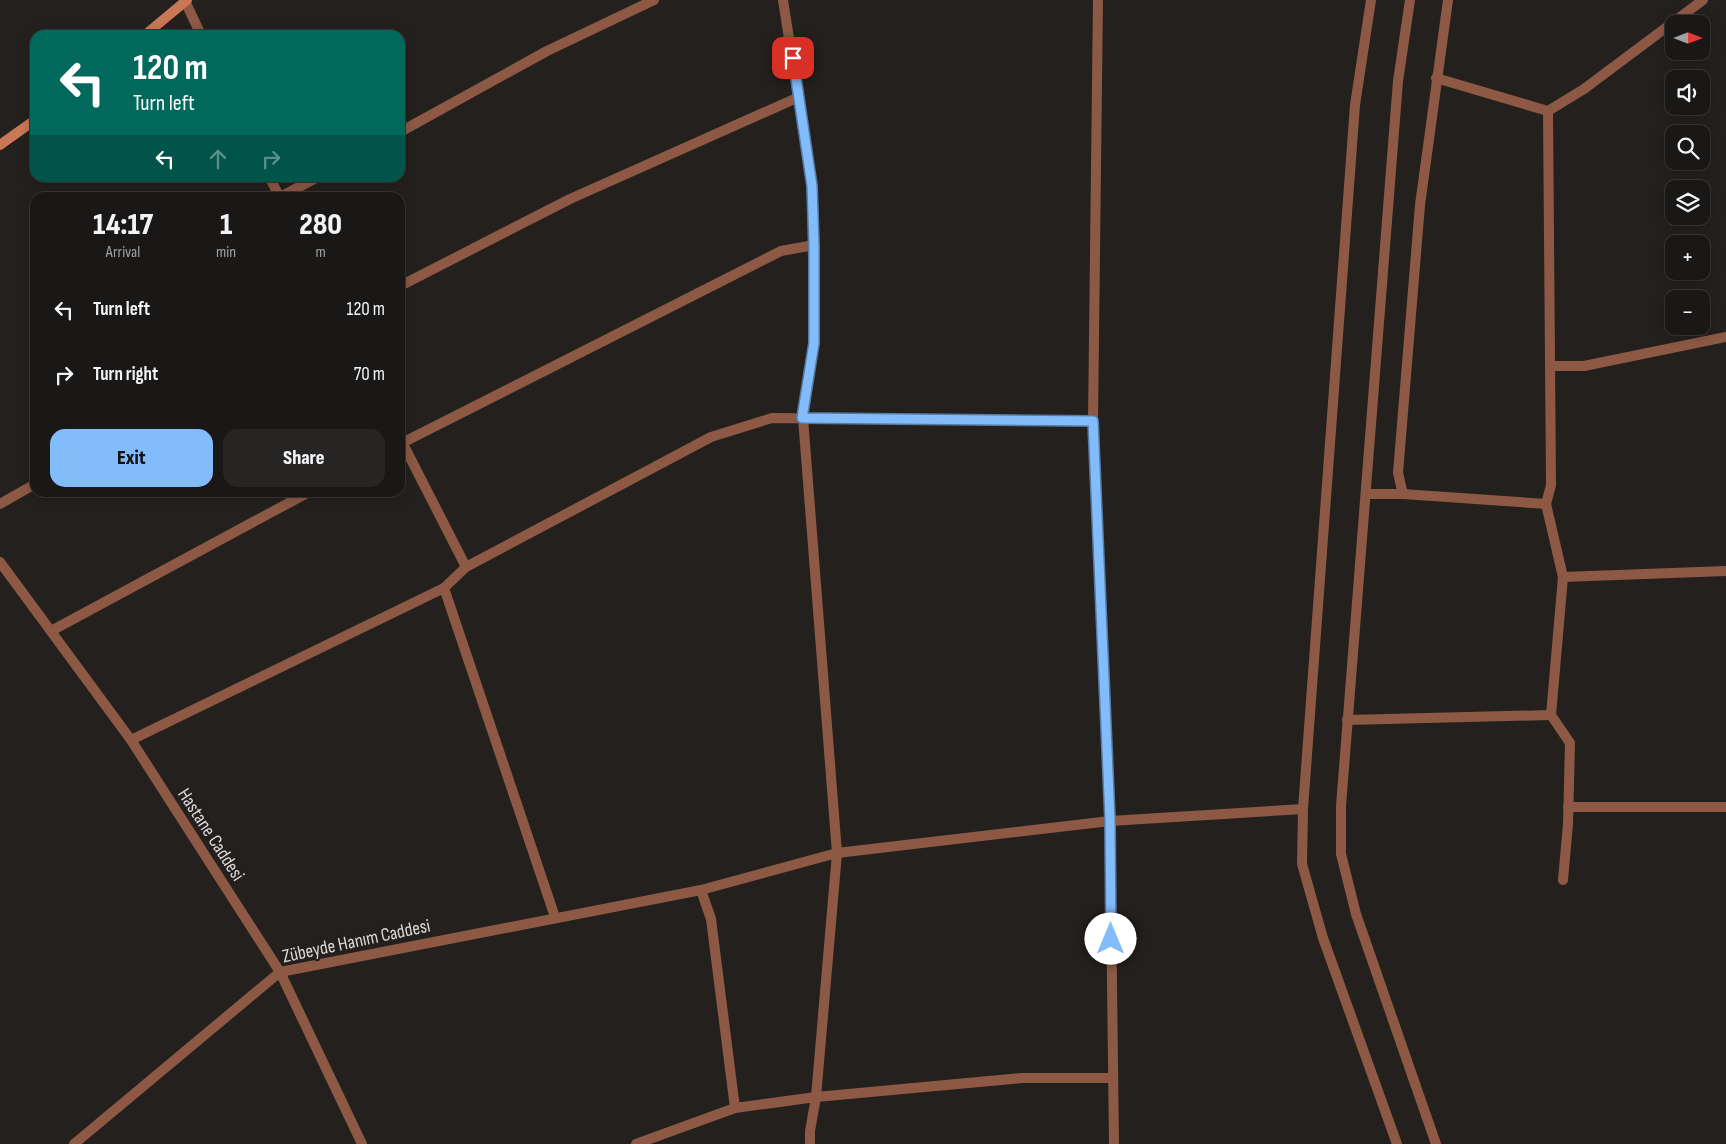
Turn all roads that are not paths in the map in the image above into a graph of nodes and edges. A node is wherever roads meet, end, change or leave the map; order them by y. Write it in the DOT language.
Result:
graph roads {
  1 [pos="654,0"];
  2 [pos="784,0"];
  3 [pos="1098,0"];
  4 [pos="1371,0"];
  5 [pos="1410,0"];
  6 [pos="1448,0"];
  7 [pos="1703,0"];
  8 [pos="186,1"];
  9 [pos="151,30"];
  10 [pos="199,30"];
  11 [pos="1436,78"];
  12 [pos="799,97"];
  13 [pos="1548,110"];
  14 [pos="30,124"];
  15 [pos="405,129"];
  16 [pos="0,145"];
  17 [pos="308,182"];
  18 [pos="289,192"];
  19 [pos="814,245"];
  20 [pos="405,283"];
  21 [pos="1726,337"];
  22 [pos="1552,366"];
  23 [pos="802,418"];
  24 [pos="1093,421"];
  25 [pos="405,439"];
  26 [pos="405,449"];
  27 [pos="30,487"];
  28 [pos="1366,494"];
  29 [pos="1403,494"];
  30 [pos="300,497"];
  31 [pos="0,504"];
  32 [pos="1546,504"];
  33 [pos="0,562"];
  34 [pos="466,567"];
  35 [pos="1726,571"];
  36 [pos="1563,577"];
  37 [pos="444,588"];
  38 [pos="51,631"];
  39 [pos="1552,715"];
  40 [pos="1347,720"];
  41 [pos="131,740"];
  42 [pos="1568,807"];
  43 [pos="1726,807"];
  44 [pos="1303,809"];
  45 [pos="1110,820"];
  46 [pos="837,853"];
  47 [pos="1563,880"];
  48 [pos="701,890"];
  49 [pos="555,917"];
  50 [pos="280,972"];
  51 [pos="1112,1078"];
  52 [pos="816,1097"];
  53 [pos="735,1108"];
  54 [pos="74,1144"];
  55 [pos="362,1144"];
  56 [pos="636,1144"];
  57 [pos="810,1144"];
  58 [pos="1114,1144"];
  59 [pos="1397,1144"];
  60 [pos="1436,1144"];
  1 -- 15 [label="street"];
  2 -- 12 [label="street"];
  3 -- 24 [label="street"];
  4 -- 44 [label="street"];
  5 -- 28 [label="street"];
  6 -- 11 [label="street"];
  7 -- 13 [label="street"];
  8 -- 9 [label="street"];
  8 -- 10 [label="street"];
  11 -- 13 [label="street"];
  11 -- 29 [label="street"];
  12 -- 19 [label="street"];
  12 -- 20 [label="street"];
  13 -- 22 [label="street"];
  14 -- 16 [label="street"];
  17 -- 18 [label="street"];
  19 -- 23 [label="street"];
  19 -- 25 [label="street"];
  21 -- 22 [label="street"];
  22 -- 32 [label="street"];
  23 -- 24 [label="street"];
  23 -- 34 [label="street"];
  23 -- 46 [label="street"];
  24 -- 45 [label="street"];
  26 -- 34 [label="street"];
  27 -- 31 [label="street"];
  28 -- 29 [label="street"];
  28 -- 40 [label="street"];
  29 -- 32 [label="street"];
  30 -- 38 [label="street"];
  32 -- 36 [label="street"];
  33 -- 38 [label="street, Hastane Caddesi"];
  34 -- 37 [label="street"];
  35 -- 36 [label="street"];
  36 -- 39 [label="street"];
  37 -- 41 [label="street"];
  37 -- 49 [label="street"];
  38 -- 41 [label="street, Hastane Caddesi"];
  39 -- 40 [label="street"];
  39 -- 42 [label="street"];
  40 -- 60 [label="street"];
  41 -- 50 [label="street, Hastane Caddesi"];
  42 -- 43 [label="street"];
  42 -- 47 [label="street"];
  44 -- 45 [label="street, Zübeyde Hanım Caddesi"];
  44 -- 59 [label="street"];
  45 -- 46 [label="street, Zübeyde Hanım Caddesi"];
  45 -- 51 [label="street"];
  46 -- 48 [label="street, Zübeyde Hanım Caddesi"];
  46 -- 52 [label="street"];
  48 -- 49 [label="street, Zübeyde Hanım Caddesi"];
  48 -- 53 [label="street"];
  49 -- 50 [label="street, Zübeyde Hanım Caddesi"];
  50 -- 54 [label="street, Zübeyde Hanım Caddesi"];
  50 -- 55 [label="street, Hastane Caddesi"];
  51 -- 52 [label="street"];
  51 -- 58 [label="street"];
  52 -- 53 [label="street"];
  52 -- 57 [label="street"];
  53 -- 56 [label="street"];
}
